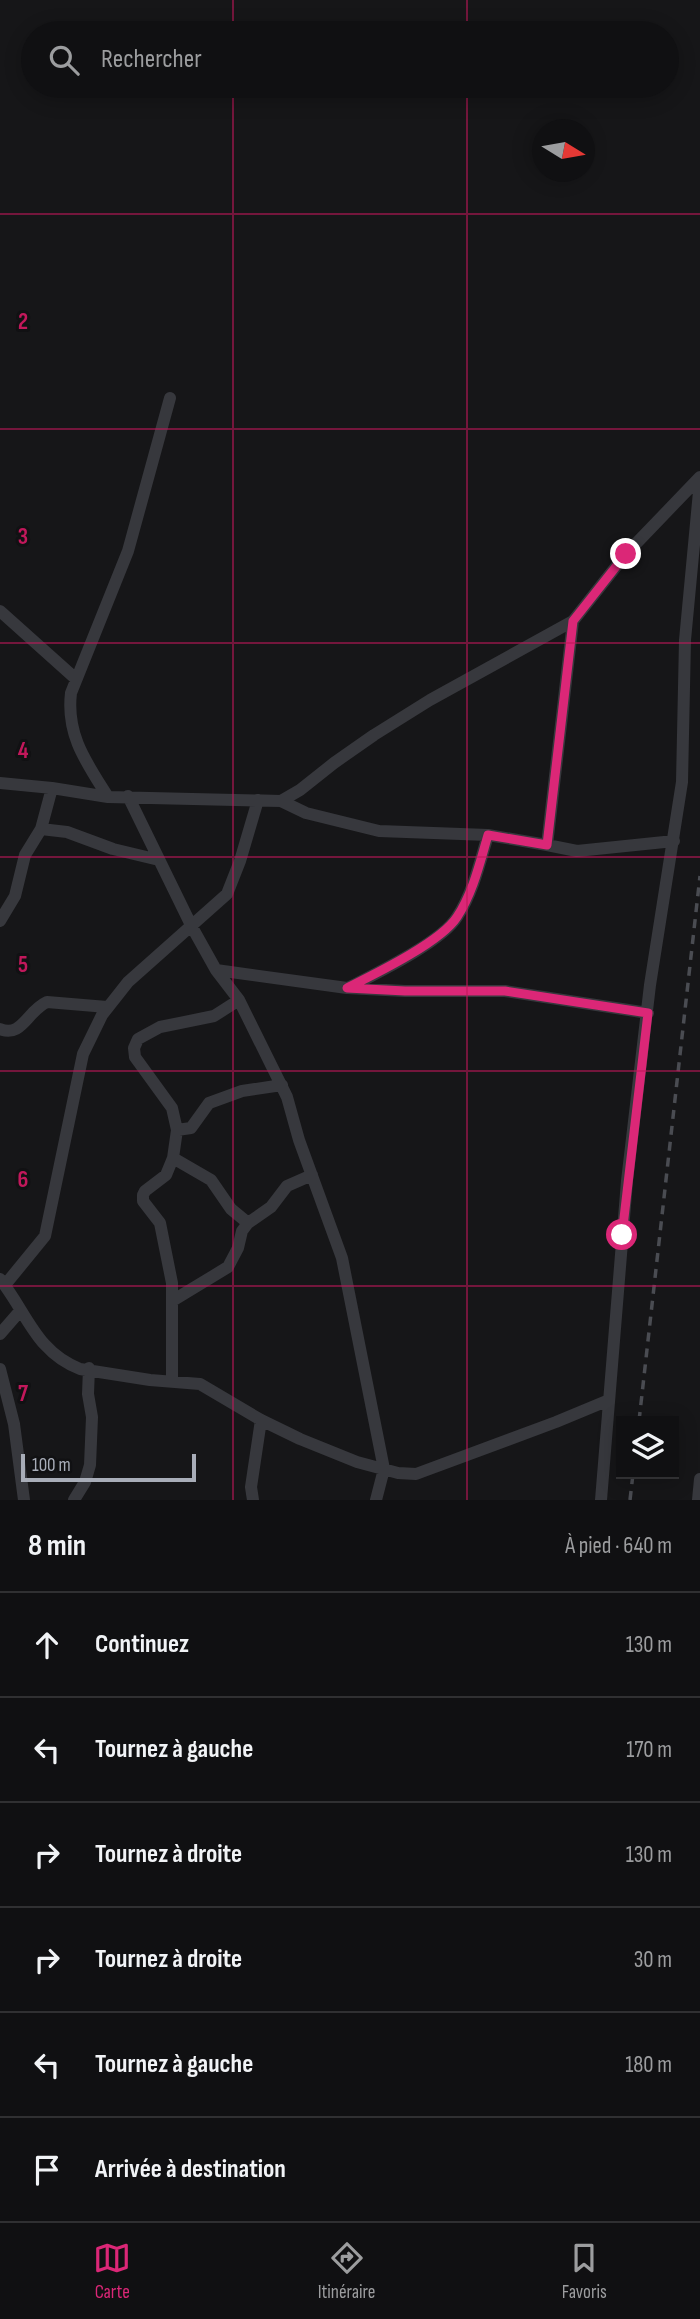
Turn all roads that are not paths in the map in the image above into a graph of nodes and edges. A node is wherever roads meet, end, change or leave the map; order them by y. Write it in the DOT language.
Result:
graph roads {
  1 [pos="170,398"];
  2 [pos="700,479"];
  3 [pos="2,618"];
  4 [pos="573,621"];
  5 [pos="76,678"];
  6 [pos="0,783"];
  7 [pos="52,788"];
  8 [pos="128,796"];
  9 [pos="108,797"];
  10 [pos="258,800"];
  11 [pos="281,801"];
  12 [pos="41,829"];
  13 [pos="488,835"];
  14 [pos="674,841"];
  15 [pos="547,845"];
  16 [pos="159,860"];
  17 [pos="0,921"];
  18 [pos="192,927"];
  19 [pos="216,970"];
  20 [pos="347,988"];
  21 [pos="239,1000"];
  22 [pos="107,1007"];
  23 [pos="648,1013"];
  24 [pos="0,1029"];
  25 [pos="282,1085"];
  26 [pos="177,1130"];
  27 [pos="173,1157"];
  28 [pos="312,1175"];
  29 [pos="248,1223"];
  30 [pos="2,1282"];
  31 [pos="172,1301"];
  32 [pos="20,1311"];
  33 [pos="0,1334"];
  34 [pos="89,1368"];
  35 [pos="0,1369"];
  36 [pos="172,1381"];
  37 [pos="610,1400"];
  38 [pos="261,1420"];
  39 [pos="384,1469"];
  40 [pos="700,1479"];
  41 [pos="24,1500"];
  42 [pos="74,1500"];
  43 [pos="253,1500"];
  44 [pos="376,1500"];
  45 [pos="601,1500"];
  46 [pos="698,1500"];
  1 -- 5 [label="street"];
  2 -- 4 [label="street"];
  2 -- 14 [label="street"];
  3 -- 5 [label="street"];
  4 -- 11 [label="street"];
  4 -- 15 [label="street"];
  5 -- 9 [label="street"];
  6 -- 7 [label="street"];
  7 -- 9 [label="street"];
  7 -- 12 [label="street"];
  8 -- 9 [label="street"];
  8 -- 10 [label="street"];
  8 -- 16 [label="street"];
  10 -- 11 [label="street"];
  10 -- 18 [label="street"];
  11 -- 13 [label="street"];
  12 -- 16 [label="street"];
  12 -- 17 [label="street"];
  13 -- 15 [label="street"];
  13 -- 20 [label="street"];
  14 -- 15 [label="street"];
  14 -- 23 [label="street"];
  16 -- 18 [label="street"];
  18 -- 19 [label="street"];
  18 -- 22 [label="street"];
  19 -- 20 [label="street"];
  19 -- 21 [label="street"];
  20 -- 23 [label="street"];
  21 -- 25 [label="street"];
  21 -- 26 [label="street"];
  22 -- 24 [label="street"];
  22 -- 30 [label="street"];
  23 -- 37 [label="street"];
  25 -- 26 [label="street"];
  25 -- 28 [label="street"];
  26 -- 27 [label="street"];
  27 -- 29 [label="street"];
  27 -- 31 [label="street"];
  28 -- 29 [label="street"];
  28 -- 39 [label="street"];
  29 -- 31 [label="street"];
  30 -- 32 [label="street"];
  31 -- 36 [label="street"];
  32 -- 33 [label="street"];
  32 -- 34 [label="street"];
  34 -- 36 [label="street"];
  34 -- 42 [label="street"];
  35 -- 41 [label="street"];
  36 -- 38 [label="street"];
  37 -- 39 [label="street"];
  37 -- 45 [label="street"];
  38 -- 39 [label="street"];
  38 -- 43 [label="street"];
  39 -- 44 [label="street"];
  40 -- 46 [label="street"];
}
